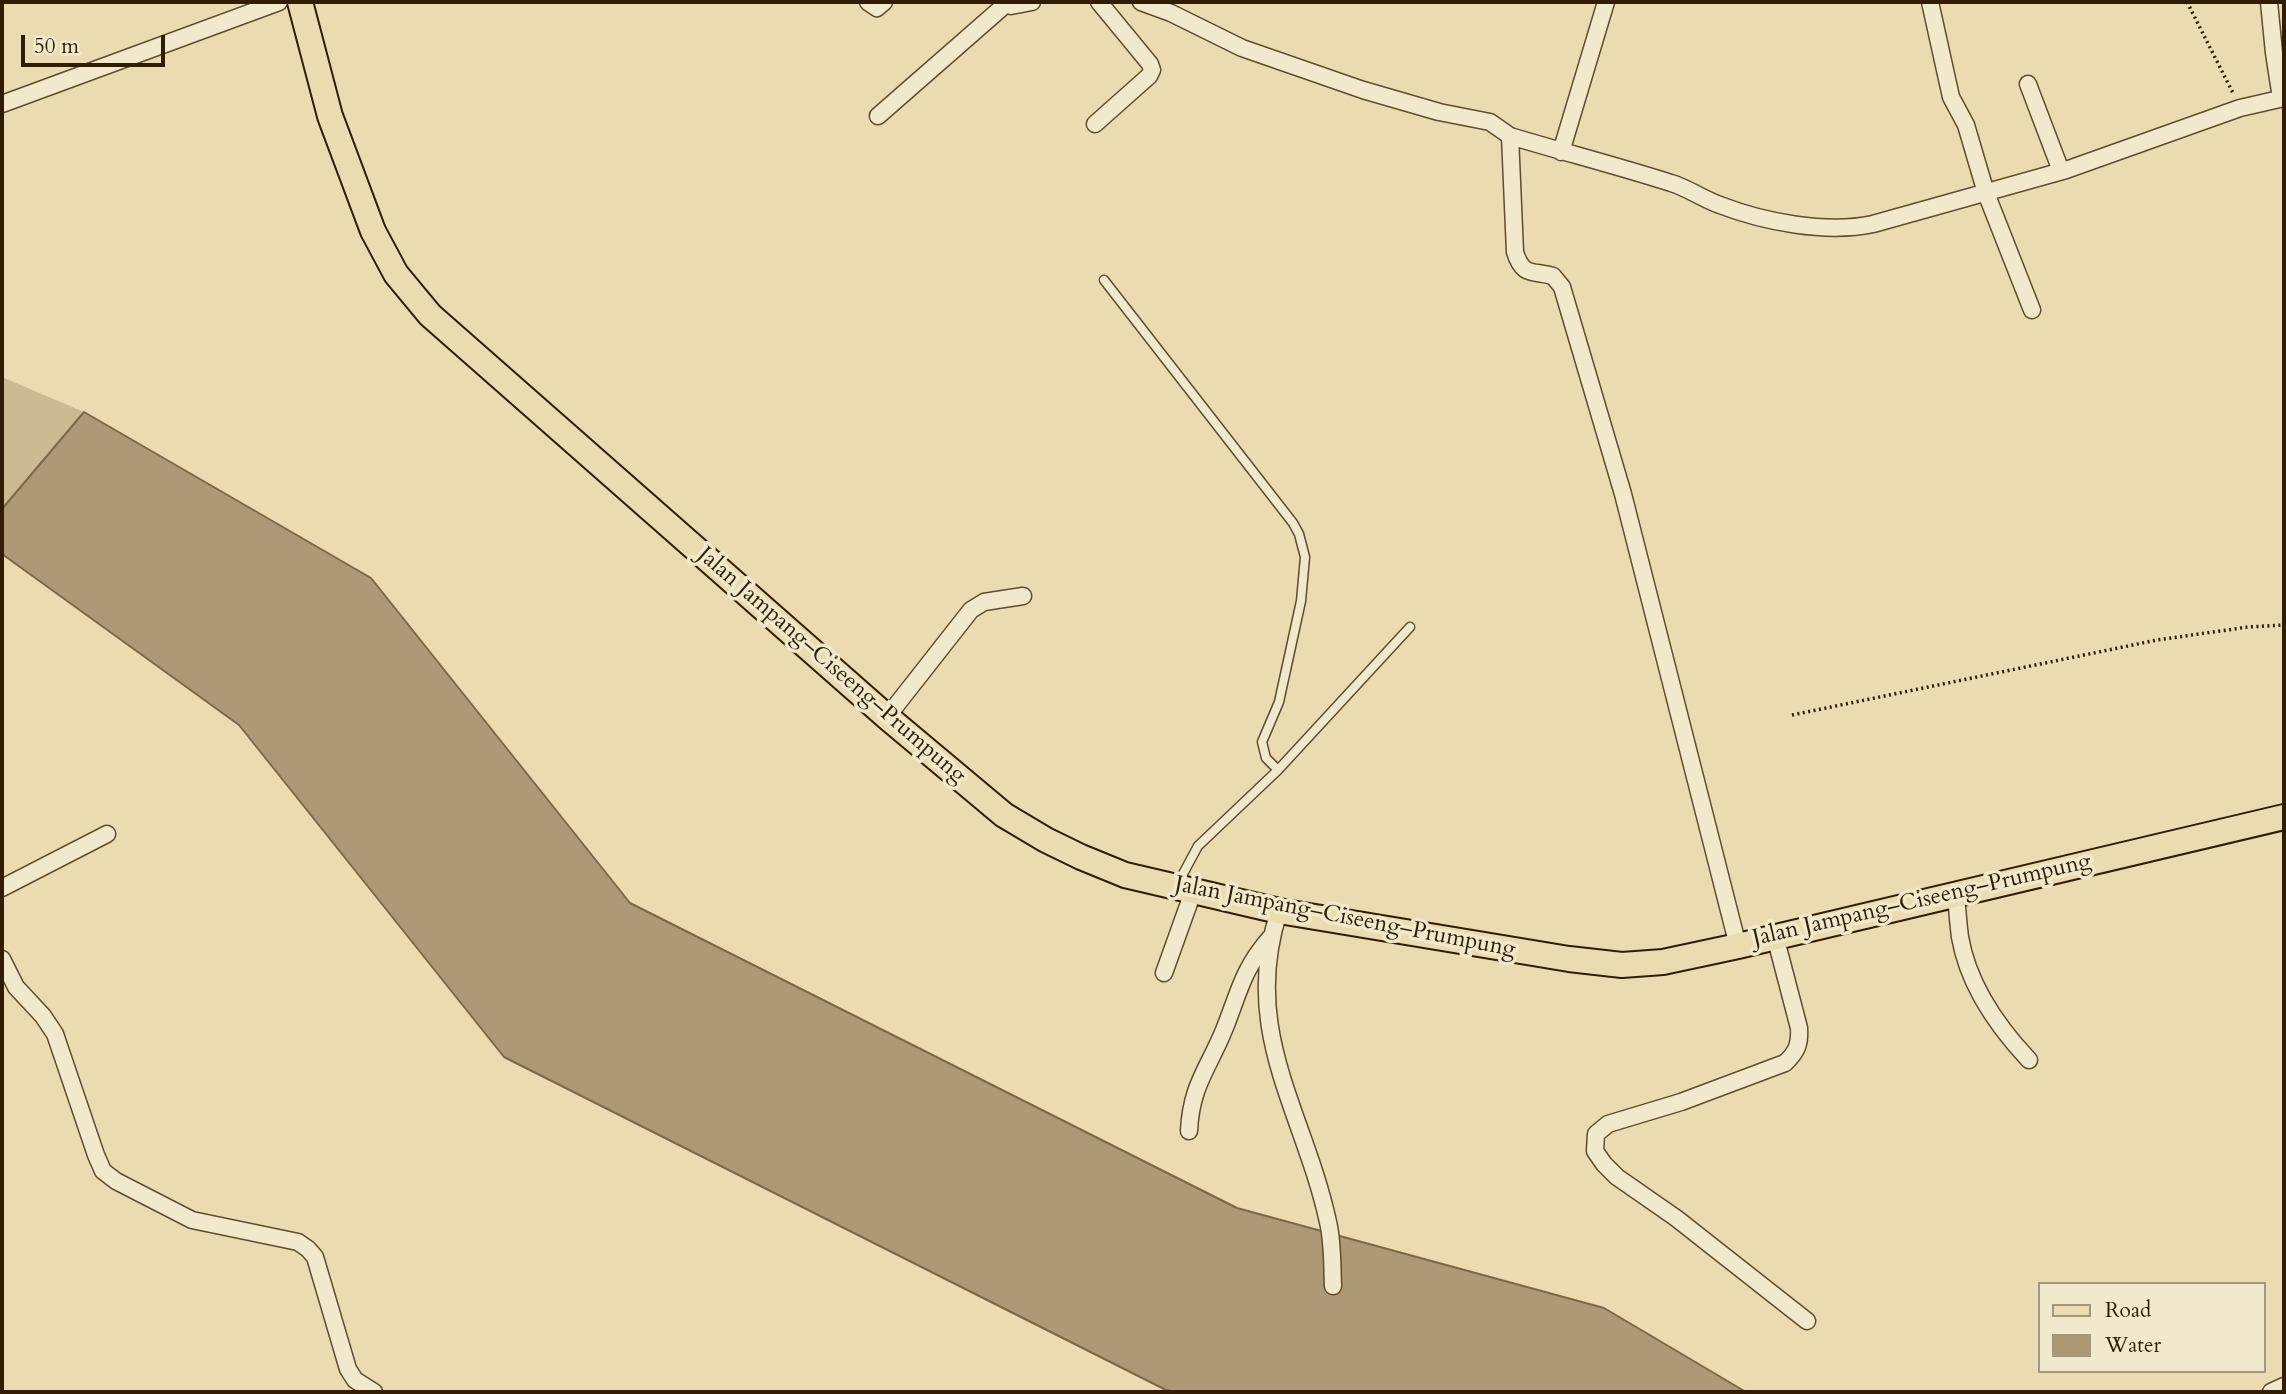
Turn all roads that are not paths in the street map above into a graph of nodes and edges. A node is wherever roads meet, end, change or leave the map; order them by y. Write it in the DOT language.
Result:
graph roads {
  1 [pos="279,2"];
  2 [pos="300,2"];
  3 [pos="868,2"];
  4 [pos="884,2"];
  5 [pos="1032,2"];
  6 [pos="1098,2"];
  7 [pos="1141,2"];
  8 [pos="1606,2"];
  9 [pos="1930,2"];
  10 [pos="2269,2"];
  11 [pos="1004,3"];
  12 [pos="2028,84"];
  13 [pos="2283,98"];
  14 [pos="2,104"];
  15 [pos="878,116"];
  16 [pos="1095,124"];
  17 [pos="1510,136"];
  18 [pos="1561,152"];
  19 [pos="2061,171"];
  20 [pos="1986,193"];
  21 [pos="1104,280"];
  22 [pos="2032,310"];
  23 [pos="1023,596"];
  24 [pos="1410,627"];
  25 [pos="887,716"];
  26 [pos="1278,770"];
  27 [pos="2284,817"];
  28 [pos="107,834"];
  29 [pos="2,888"];
  30 [pos="1184,890"];
  31 [pos="1956,893"];
  32 [pos="1279,911"];
  33 [pos="1775,936"];
  34 [pos="1270,938"];
  35 [pos="1738,946"];
  36 [pos="2,959"];
  37 [pos="1164,972"];
  38 [pos="2029,1060"];
  39 [pos="1189,1131"];
  40 [pos="1333,1286"];
  41 [pos="1807,1321"];
  42 [pos="2284,1386"];
  43 [pos="374,1392"];
  44 [pos="2271,1392"];
  1 -- 14 [label="street"];
  2 -- 25 [label="main road, Jalan Jampang–Ciseeng–Prumpung"];
  3 -- 4 [label="street"];
  5 -- 11 [label="street"];
  6 -- 16 [label="street"];
  7 -- 17 [label="street"];
  8 -- 18 [label="street"];
  9 -- 20 [label="street"];
  10 -- 13 [label="street"];
  11 -- 15 [label="street"];
  12 -- 19 [label="street"];
  13 -- 19 [label="street"];
  17 -- 18 [label="street"];
  17 -- 35 [label="street"];
  18 -- 20 [label="street"];
  19 -- 20 [label="street"];
  20 -- 22 [label="street"];
  21 -- 26 [label="lane"];
  23 -- 25 [label="street"];
  24 -- 26 [label="lane"];
  25 -- 30 [label="main road, Jalan Jampang–Ciseeng–Prumpung"];
  26 -- 30 [label="lane"];
  27 -- 31 [label="main road, Jalan Jampang–Ciseeng–Prumpung"];
  28 -- 29 [label="street"];
  30 -- 32 [label="main road, Jalan Jampang–Ciseeng–Prumpung"];
  30 -- 37 [label="street"];
  31 -- 33 [label="main road, Jalan Jampang–Ciseeng–Prumpung"];
  31 -- 38 [label="street"];
  32 -- 34 [label="street"];
  32 -- 35 [label="main road, Jalan Jampang–Ciseeng–Prumpung"];
  33 -- 35 [label="main road, Jalan Jampang–Ciseeng–Prumpung"];
  33 -- 41 [label="street"];
  34 -- 39 [label="street"];
  34 -- 40 [label="street"];
  36 -- 43 [label="street"];
  42 -- 44 [label="street"];
}
